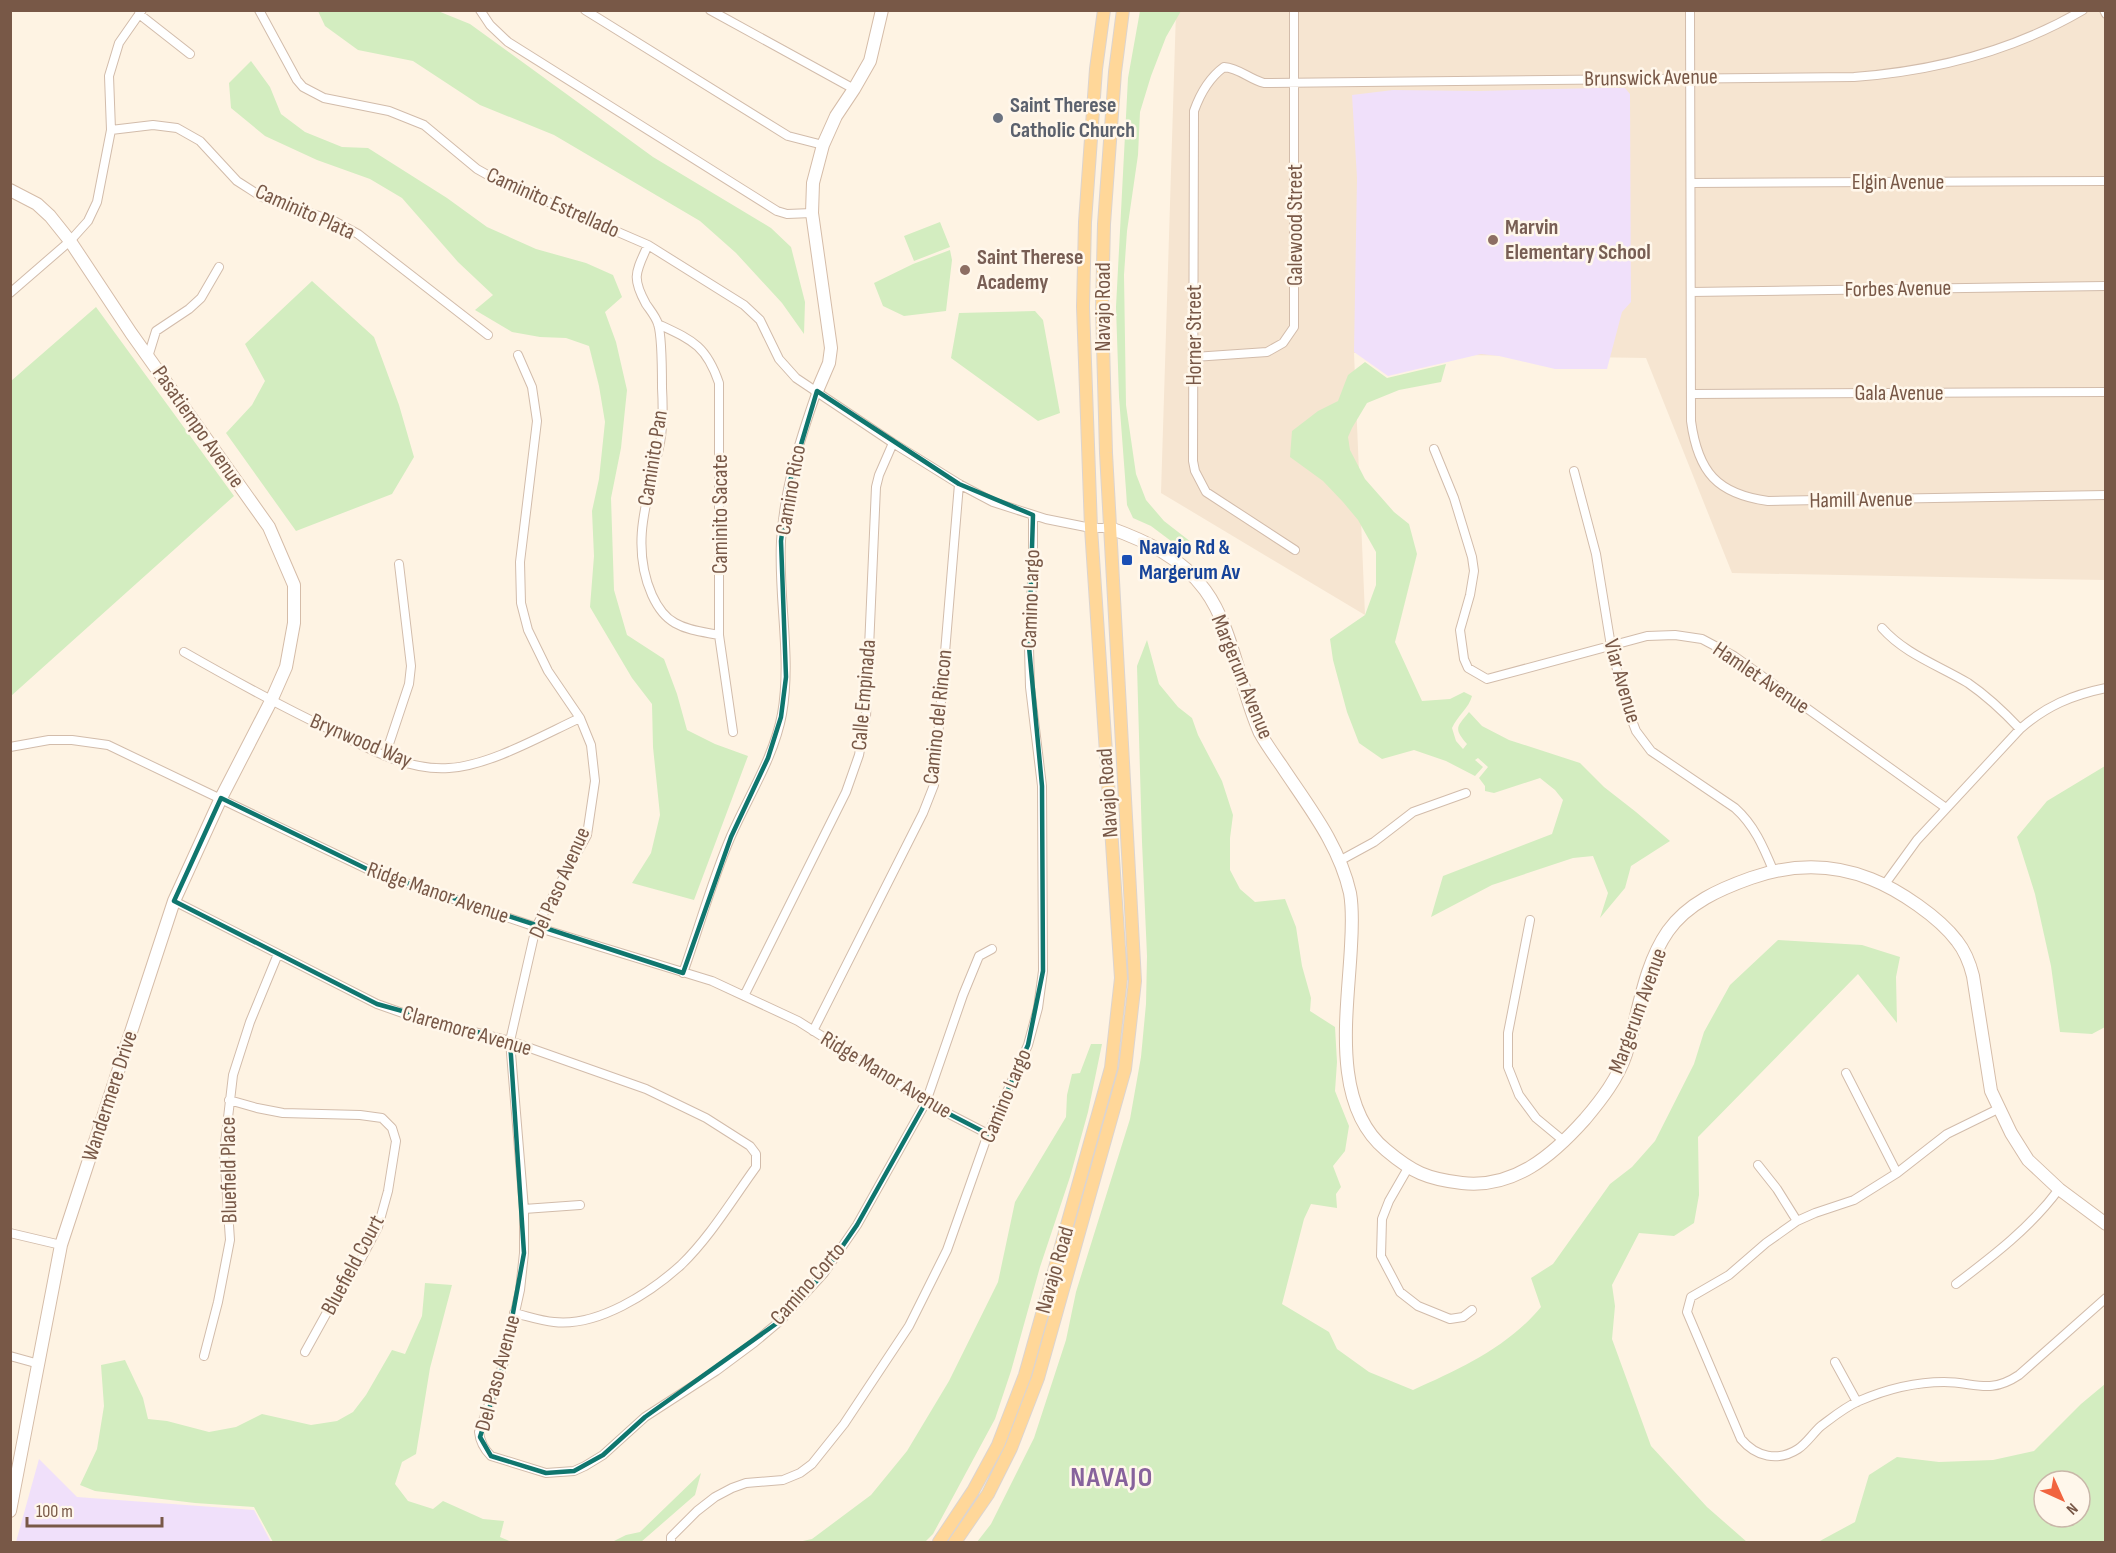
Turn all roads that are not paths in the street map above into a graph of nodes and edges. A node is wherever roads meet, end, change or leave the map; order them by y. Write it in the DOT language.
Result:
graph roads {
  1 [pos="259,10"];
  2 [pos="480,10"];
  3 [pos="585,10"];
  4 [pos="710,10"];
  5 [pos="882,10"];
  6 [pos="1104,10"];
  7 [pos="1123,10"];
  8 [pos="1294,10"];
  9 [pos="1690,10"];
  10 [pos="2083,10"];
  11 [pos="141,12"];
  12 [pos="190,54"];
  13 [pos="1214,75"];
  14 [pos="1691,77"];
  15 [pos="1295,82"];
  16 [pos="854,89"];
  17 [pos="111,130"];
  18 [pos="823,145"];
  19 [pos="2106,181"];
  20 [pos="1691,183"];
  21 [pos="10,190"];
  22 [pos="812,213"];
  23 [pos="70,241"];
  24 [pos="648,245"];
  25 [pos="219,267"];
  26 [pos="2106,286"];
  27 [pos="1691,292"];
  28 [pos="10,293"];
  29 [pos="658,324"];
  30 [pos="488,335"];
  31 [pos="518,356"];
  32 [pos="148,357"];
  33 [pos="1194,357"];
  34 [pos="817,391"];
  35 [pos="2106,392"];
  36 [pos="1692,394"];
  37 [pos="1104,400"];
  38 [pos="1085,401"];
  39 [pos="892,443"];
  40 [pos="1434,449"];
  41 [pos="1574,471"];
  42 [pos="959,484"];
  43 [pos="2106,495"];
  44 [pos="1033,515"];
  45 [pos="1091,528"];
  46 [pos="1110,528"];
  47 [pos="1294,550"];
  48 [pos="399,564"];
  49 [pos="1882,628"];
  50 [pos="719,634"];
  51 [pos="1611,646"];
  52 [pos="184,652"];
  53 [pos="2106,688"];
  54 [pos="272,701"];
  55 [pos="580,718"];
  56 [pos="2020,729"];
  57 [pos="733,732"];
  58 [pos="10,747"];
  59 [pos="385,756"];
  60 [pos="1466,793"];
  61 [pos="221,798"];
  62 [pos="1946,808"];
  63 [pos="1341,860"];
  64 [pos="1773,870"];
  65 [pos="1885,884"];
  66 [pos="174,901"];
  67 [pos="1530,920"];
  68 [pos="536,927"];
  69 [pos="992,949"];
  70 [pos="278,954"];
  71 [pos="684,973"];
  72 [pos="744,996"];
  73 [pos="813,1031"];
  74 [pos="510,1041"];
  75 [pos="1846,1073"];
  76 [pos="229,1100"];
  77 [pos="926,1102"];
  78 [pos="1998,1109"];
  79 [pos="988,1134"];
  80 [pos="1565,1142"];
  81 [pos="1758,1165"];
  82 [pos="1408,1168"];
  83 [pos="1897,1173"];
  84 [pos="2059,1189"];
  85 [pos="580,1205"];
  86 [pos="524,1209"];
  87 [pos="1797,1221"];
  88 [pos="2106,1224"];
  89 [pos="10,1233"];
  90 [pos="61,1245"];
  91 [pos="1956,1284"];
  92 [pos="2106,1298"];
  93 [pos="1472,1310"];
  94 [pos="514,1313"];
  95 [pos="305,1352"];
  96 [pos="10,1356"];
  97 [pos="204,1356"];
  98 [pos="1835,1362"];
  99 [pos="39,1364"];
  100 [pos="1857,1402"];
  101 [pos="491,1456"];
  102 [pos="13,1478"];
  103 [pos="10,1511"];
  104 [pos="671,1542"];
  105 [pos="939,1542"];
  106 [pos="955,1542"];
  1 -- 24 [label="street, Caminito Estrellado"];
  2 -- 22 [label="street"];
  3 -- 18 [label="street"];
  4 -- 16 [label="street"];
  5 -- 16 [label="street, Camino Rico"];
  6 -- 38 [label="main road, Navajo Road"];
  7 -- 37 [label="main road, Navajo Road"];
  8 -- 15 [label="street, Galewood Street"];
  9 -- 14 [label="street, Hamill Avenue"];
  10 -- 14 [label="street, Brunswick Avenue"];
  11 -- 12 [label="street"];
  11 -- 17 [label="street"];
  13 -- 15 [label="street, Brunswick Avenue"];
  13 -- 33 [label="street, Horner Street"];
  14 -- 15 [label="street, Brunswick Avenue"];
  14 -- 20 [label="street, Hamill Avenue"];
  15 -- 33 [label="street, Galewood Street"];
  16 -- 18 [label="street, Camino Rico"];
  17 -- 23 [label="street"];
  17 -- 30 [label="street, Caminito Plata"];
  18 -- 22 [label="street, Camino Rico"];
  19 -- 20 [label="street, Elgin Avenue"];
  20 -- 27 [label="street, Hamill Avenue"];
  21 -- 23 [label="street, Pasatiempo Avenue"];
  22 -- 34 [label="street, Camino Rico"];
  23 -- 28 [label="street"];
  23 -- 32 [label="street, Pasatiempo Avenue"];
  24 -- 29 [label="street, Caminito Pan"];
  24 -- 34 [label="street, Caminito Estrellado"];
  25 -- 32 [label="street"];
  26 -- 27 [label="street, Forbes Avenue"];
  27 -- 36 [label="street, Hamill Avenue"];
  29 -- 50 [label="street, Caminito Sacate"];
  29 -- 50 [label="street, Caminito Pan"];
  31 -- 55 [label="street, Del Paso Avenue"];
  32 -- 54 [label="street, Pasatiempo Avenue"];
  33 -- 47 [label="street, Horner Street"];
  34 -- 39 [label="street, Caminito Estrellado"];
  34 -- 71 [label="street, Camino Rico"];
  35 -- 36 [label="street, Gala Avenue"];
  36 -- 43 [label="street, Hamill Avenue"];
  37 -- 38 [label="main road"];
  37 -- 46 [label="main road, Navajo Road"];
  38 -- 45 [label="main road, Navajo Road"];
  39 -- 42 [label="street, Caminito Estrellado"];
  39 -- 72 [label="street, Calle Empinada"];
  40 -- 51 [label="street, Hamlet Avenue"];
  41 -- 51 [label="street, Viar Avenue"];
  42 -- 44 [label="street, Caminito Estrellado"];
  42 -- 73 [label="street, Camino del Rincon"];
  44 -- 45 [label="street, Caminito Estrellado"];
  44 -- 79 [label="street, Camino Largo"];
  45 -- 46 [label="street, Caminito Estrellado"];
  45 -- 105 [label="main road, Navajo Road"];
  46 -- 63 [label="street, Margerum Avenue"];
  46 -- 106 [label="main road, Navajo Road"];
  48 -- 59 [label="street"];
  49 -- 56 [label="street"];
  50 -- 57 [label="street, Caminito Sacate"];
  51 -- 62 [label="street, Hamlet Avenue"];
  51 -- 64 [label="street, Viar Avenue"];
  52 -- 54 [label="street, Brynwood Way"];
  53 -- 56 [label="street"];
  54 -- 59 [label="street, Brynwood Way"];
  54 -- 61 [label="street, Wandermere Drive"];
  55 -- 59 [label="street, Brynwood Way"];
  55 -- 68 [label="street, Del Paso Avenue"];
  56 -- 62 [label="street"];
  58 -- 61 [label="street, Ridge Manor Avenue"];
  60 -- 63 [label="street"];
  61 -- 66 [label="street, Wandermere Drive"];
  61 -- 68 [label="street, Ridge Manor Avenue"];
  62 -- 65 [label="street"];
  63 -- 82 [label="street, Margerum Avenue"];
  64 -- 65 [label="street, Margerum Avenue"];
  64 -- 80 [label="street, Margerum Avenue"];
  65 -- 78 [label="street, Margerum Avenue"];
  66 -- 70 [label="street, Claremore Avenue"];
  66 -- 90 [label="street, Wandermere Drive"];
  67 -- 80 [label="street"];
  68 -- 71 [label="street, Ridge Manor Avenue"];
  68 -- 74 [label="street, Del Paso Avenue"];
  69 -- 77 [label="street, Camino Corto"];
  70 -- 74 [label="street, Claremore Avenue"];
  70 -- 76 [label="street, Bluefield Place"];
  71 -- 72 [label="street, Ridge Manor Avenue"];
  72 -- 73 [label="street, Ridge Manor Avenue"];
  73 -- 77 [label="street, Ridge Manor Avenue"];
  74 -- 86 [label="street, Del Paso Avenue"];
  74 -- 94 [label="street, Claremore Avenue"];
  75 -- 83 [label="street"];
  76 -- 95 [label="street, Bluefield Court"];
  76 -- 97 [label="street, Bluefield Place"];
  77 -- 79 [label="street, Ridge Manor Avenue"];
  77 -- 101 [label="street, Camino Corto"];
  78 -- 83 [label="street"];
  78 -- 84 [label="street, Margerum Avenue"];
  79 -- 104 [label="street, Camino Largo"];
  80 -- 82 [label="street, Margerum Avenue"];
  81 -- 87 [label="street"];
  82 -- 93 [label="street"];
  83 -- 87 [label="street"];
  84 -- 88 [label="street, Margerum Avenue"];
  84 -- 91 [label="street"];
  85 -- 86 [label="street"];
  86 -- 94 [label="street, Del Paso Avenue"];
  87 -- 100 [label="street"];
  89 -- 90 [label="street"];
  90 -- 99 [label="street, Wandermere Drive"];
  92 -- 100 [label="street"];
  94 -- 101 [label="street, Del Paso Avenue"];
  96 -- 99 [label="street"];
  98 -- 100 [label="street"];
  99 -- 102 [label="street, Wandermere Drive"];
  102 -- 103 [label="street, Wandermere Drive"];
}
